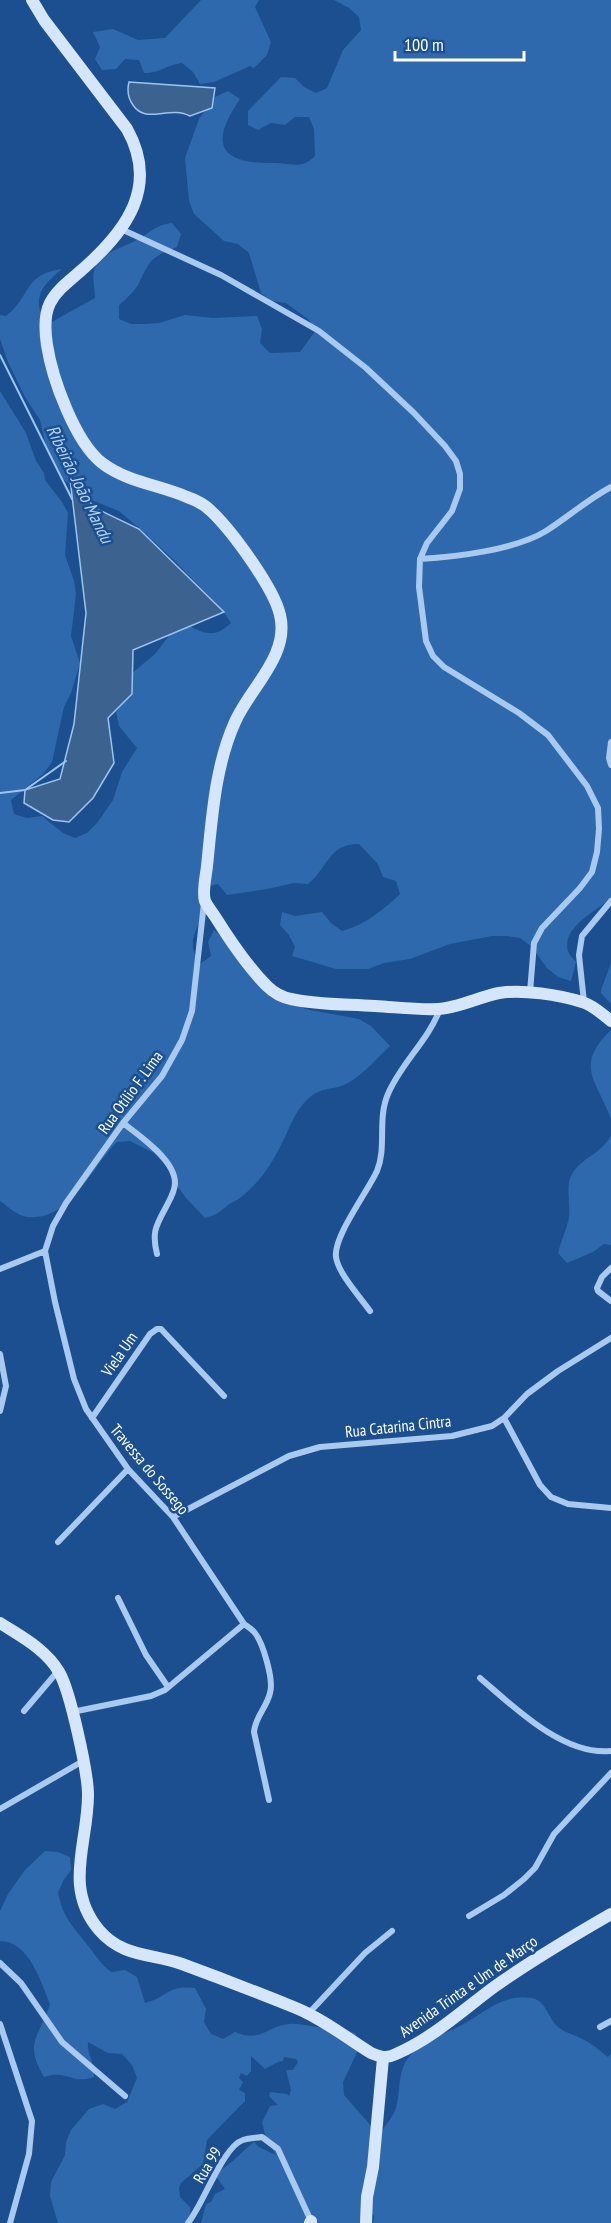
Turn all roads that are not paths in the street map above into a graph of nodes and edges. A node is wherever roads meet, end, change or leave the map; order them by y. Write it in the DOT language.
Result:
graph roads {
  1 [pos="32,0"];
  2 [pos="121,229"];
  3 [pos="611,488"];
  4 [pos="420,559"];
  5 [pos="611,742"];
  6 [pos="611,765"];
  7 [pos="204,899"];
  8 [pos="611,901"];
  9 [pos="531,992"];
  10 [pos="584,1002"];
  11 [pos="441,1009"];
  12 [pos="611,1021"];
  13 [pos="123,1124"];
  14 [pos="45,1251"];
  15 [pos="157,1254"];
  16 [pos="611,1268"];
  17 [pos="0,1269"];
  18 [pos="611,1301"];
  19 [pos="370,1311"];
  20 [pos="611,1338"];
  21 [pos="0,1353"];
  22 [pos="224,1396"];
  23 [pos="0,1411"];
  24 [pos="92,1418"];
  25 [pos="504,1418"];
  26 [pos="128,1469"];
  27 [pos="611,1508"];
  28 [pos="173,1516"];
  29 [pos="58,1542"];
  30 [pos="118,1598"];
  31 [pos="0,1623"];
  32 [pos="244,1624"];
  33 [pos="58,1670"];
  34 [pos="480,1678"];
  35 [pos="168,1687"];
  36 [pos="24,1711"];
  37 [pos="71,1712"];
  38 [pos="611,1751"];
  39 [pos="83,1761"];
  40 [pos="611,1773"];
  41 [pos="269,1800"];
  42 [pos="0,1809"];
  43 [pos="611,1914"];
  44 [pos="469,1916"];
  45 [pos="392,1931"];
  46 [pos="0,1962"];
  47 [pos="308,2014"];
  48 [pos="611,2021"];
  49 [pos="0,2024"];
  50 [pos="600,2027"];
  51 [pos="383,2058"];
  52 [pos="125,2096"];
  53 [pos="311,2222"];
  54 [pos="10,2223"];
  55 [pos="188,2223"];
  56 [pos="366,2223"];
  1 -- 2 [label="street"];
  2 -- 4 [label="street"];
  2 -- 7 [label="street"];
  3 -- 4 [label="street"];
  4 -- 9 [label="street"];
  5 -- 6 [label="street"];
  7 -- 11 [label="street"];
  7 -- 13 [label="street, Rua Otílio F. Lima"];
  8 -- 10 [label="street"];
  9 -- 10 [label="street"];
  9 -- 11 [label="street"];
  10 -- 12 [label="street"];
  11 -- 19 [label="street"];
  13 -- 14 [label="street, Rua Otílio F. Lima"];
  13 -- 15 [label="street"];
  14 -- 17 [label="street"];
  14 -- 24 [label="street, Travessa do Sossego"];
  16 -- 18 [label="street"];
  20 -- 25 [label="street, Rua Catarina Cintra"];
  21 -- 23 [label="street"];
  22 -- 24 [label="street, Viela Um"];
  24 -- 26 [label="street, Travessa do Sossego"];
  25 -- 27 [label="street"];
  25 -- 28 [label="street, Rua Catarina Cintra"];
  26 -- 28 [label="street, Travessa do Sossego"];
  26 -- 29 [label="street"];
  28 -- 32 [label="street, Travessa do Sossego"];
  30 -- 35 [label="street"];
  31 -- 33 [label="street"];
  32 -- 35 [label="street"];
  32 -- 41 [label="street, Travessa do Sossego"];
  33 -- 36 [label="street"];
  33 -- 37 [label="street"];
  34 -- 38 [label="street"];
  35 -- 37 [label="street"];
  37 -- 39 [label="street"];
  39 -- 42 [label="street"];
  39 -- 47 [label="street"];
  40 -- 44 [label="street"];
  43 -- 51 [label="street, Avenida Trinta e Um de Março"];
  45 -- 47 [label="street"];
  46 -- 52 [label="street"];
  47 -- 51 [label="street"];
  48 -- 50 [label="street"];
  49 -- 54 [label="street"];
  51 -- 56 [label="street"];
  53 -- 55 [label="street, Rua 99"];
}
